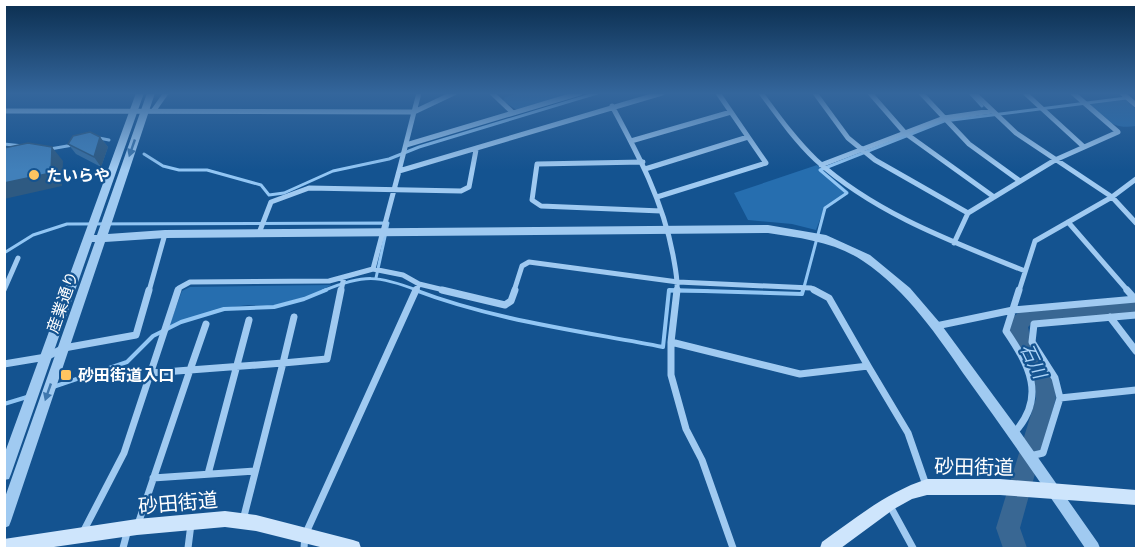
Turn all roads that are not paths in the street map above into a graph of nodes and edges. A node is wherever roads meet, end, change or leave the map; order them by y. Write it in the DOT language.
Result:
graph roads {
  1 [pos="140,119"];
  2 [pos="141,119"];
  3 [pos="412,119"];
  4 [pos="494,119"];
  5 [pos="572,119"];
  6 [pos="619,119"];
  7 [pos="708,119"];
  8 [pos="736,119"];
  9 [pos="783,119"];
  10 [pos="834,119"];
  11 [pos="893,119"];
  12 [pos="942,119"];
  13 [pos="945,119"];
  14 [pos="1001,119"];
  15 [pos="1053,119"];
  16 [pos="1103,119"];
  17 [pos="906,133"];
  18 [pos="748,137"];
  19 [pos="631,141"];
  20 [pos="406,145"];
  21 [pos="1084,147"];
  22 [pos="862,149"];
  23 [pos="476,150"];
  24 [pos="1055,160"];
  25 [pos="821,165"];
  26 [pos="644,166"];
  27 [pos="399,171"];
  28 [pos="1137,179"];
  29 [pos="1020,181"];
  30 [pos="394,189"];
  31 [pos="994,196"];
  32 [pos="657,197"];
  33 [pos="1112,197"];
  34 [pos="661,211"];
  35 [pos="968,213"];
  36 [pos="1068,222"];
  37 [pos="1137,223"];
  38 [pos="668,229"];
  39 [pos="382,231"];
  40 [pos="259,233"];
  41 [pos="165,234"];
  42 [pos="102,237"];
  43 [pos="88,239"];
  44 [pos="954,243"];
  45 [pos="18,258"];
  46 [pos="373,269"];
  47 [pos="1025,271"];
  48 [pos="344,277"];
  49 [pos="678,282"];
  50 [pos="419,284"];
  51 [pos="4,290"];
  52 [pos="1136,299"];
  53 [pos="1013,310"];
  54 [pos="1137,315"];
  55 [pos="294,317"];
  56 [pos="1110,317"];
  57 [pos="249,320"];
  58 [pos="206,324"];
  59 [pos="936,326"];
  60 [pos="671,342"];
  61 [pos="64,348"];
  62 [pos="1137,351"];
  63 [pos="46,357"];
  64 [pos="283,363"];
  65 [pos="4,364"];
  66 [pos="237,366"];
  67 [pos="868,366"];
  68 [pos="190,370"];
  69 [pos="151,373"];
  70 [pos="1137,390"];
  71 [pos="1060,398"];
  72 [pos="1014,433"];
  73 [pos="1030,456"];
  74 [pos="255,471"];
  75 [pos="4,474"];
  76 [pos="208,474"];
  77 [pos="153,478"];
  78 [pos="927,486"];
  79 [pos="1053,492"];
  80 [pos="1137,498"];
  81 [pos="889,504"];
  82 [pos="192,520"];
  83 [pos="4,521"];
  84 [pos="242,521"];
  85 [pos="132,528"];
  86 [pos="82,535"];
  87 [pos="304,542"];
  88 [pos="4,547"];
  89 [pos="123,549"];
  90 [pos="188,549"];
  91 [pos="353,549"];
  92 [pos="733,549"];
  93 [pos="828,549"];
  94 [pos="913,549"];
  95 [pos="1093,549"];
  1 -- 43 [label="street, 産業通り"];
  2 -- 42 [label="street, 産業通り, one-way"];
  3 -- 20 [label="street"];
  4 -- 20 [label="street"];
  5 -- 23 [label="street"];
  6 -- 19 [label="street"];
  7 -- 19 [label="street"];
  8 -- 18 [label="street"];
  9 -- 25 [label="street"];
  10 -- 22 [label="street"];
  11 -- 17 [label="street"];
  12 -- 17 [label="street"];
  13 -- 29 [label="street"];
  14 -- 24 [label="street"];
  15 -- 21 [label="street"];
  16 -- 21 [label="street"];
  17 -- 22 [label="street"];
  17 -- 31 [label="street"];
  18 -- 26 [label="street"];
  18 -- 32 [label="street"];
  19 -- 26 [label="street"];
  20 -- 27 [label="street"];
  21 -- 24 [label="street"];
  22 -- 25 [label="street"];
  22 -- 35 [label="street"];
  23 -- 27 [label="street"];
  23 -- 30 [label="street"];
  24 -- 29 [label="street"];
  24 -- 33 [label="street"];
  25 -- 44 [label="street"];
  26 -- 32 [label="street"];
  26 -- 34 [label="street"];
  27 -- 30 [label="street"];
  28 -- 33 [label="street"];
  29 -- 31 [label="street"];
  30 -- 39 [label="street"];
  30 -- 40 [label="street"];
  31 -- 35 [label="street"];
  32 -- 34 [label="street"];
  33 -- 36 [label="street"];
  33 -- 37 [label="street"];
  34 -- 38 [label="street"];
  35 -- 44 [label="street"];
  36 -- 47 [label="street"];
  36 -- 52 [label="street"];
  38 -- 39 [label="street"];
  38 -- 49 [label="street"];
  38 -- 59 [label="street"];
  39 -- 40 [label="street"];
  39 -- 46 [label="street"];
  40 -- 41 [label="street"];
  41 -- 42 [label="street"];
  41 -- 61 [label="street"];
  42 -- 43 [label="street"];
  42 -- 61 [label="street, 産業通り"];
  43 -- 63 [label="street, 産業通り"];
  44 -- 47 [label="street"];
  45 -- 51 [label="street"];
  46 -- 48 [label="street"];
  46 -- 50 [label="street"];
  47 -- 53 [label="street"];
  48 -- 64 [label="street"];
  48 -- 69 [label="street"];
  49 -- 50 [label="street"];
  49 -- 60 [label="street"];
  49 -- 67 [label="street"];
  50 -- 87 [label="street"];
  52 -- 53 [label="street"];
  53 -- 59 [label="street"];
  53 -- 72 [label="street"];
  54 -- 56 [label="street"];
  55 -- 64 [label="street"];
  56 -- 62 [label="street"];
  56 -- 71 [label="street"];
  57 -- 66 [label="street"];
  58 -- 68 [label="street"];
  59 -- 72 [label="street"];
  60 -- 67 [label="street"];
  60 -- 92 [label="street"];
  61 -- 63 [label="street"];
  61 -- 83 [label="street, 産業通り, one-way"];
  63 -- 65 [label="street"];
  63 -- 75 [label="street, 産業通り"];
  64 -- 66 [label="street"];
  64 -- 74 [label="street"];
  66 -- 68 [label="street"];
  66 -- 76 [label="street"];
  67 -- 78 [label="street"];
  68 -- 69 [label="street"];
  68 -- 77 [label="street"];
  69 -- 86 [label="street"];
  70 -- 71 [label="street"];
  71 -- 73 [label="street"];
  72 -- 73 [label="street"];
  73 -- 79 [label="street"];
  74 -- 76 [label="street"];
  74 -- 84 [label="street"];
  76 -- 77 [label="street"];
  77 -- 85 [label="street"];
  78 -- 79 [label="main road, 砂田街道"];
  78 -- 81 [label="main road, 砂田街道"];
  79 -- 80 [label="main road, 砂田街道"];
  79 -- 95 [label="street"];
  81 -- 93 [label="main road, 砂田街道"];
  81 -- 94 [label="street"];
  82 -- 84 [label="main road, 砂田街道"];
  82 -- 85 [label="main road, 砂田街道"];
  82 -- 90 [label="street"];
  84 -- 87 [label="main road, 砂田街道"];
  85 -- 86 [label="main road, 砂田街道"];
  85 -- 89 [label="street"];
  86 -- 88 [label="main road, 砂田街道"];
  87 -- 91 [label="main road, 砂田街道"];
}
